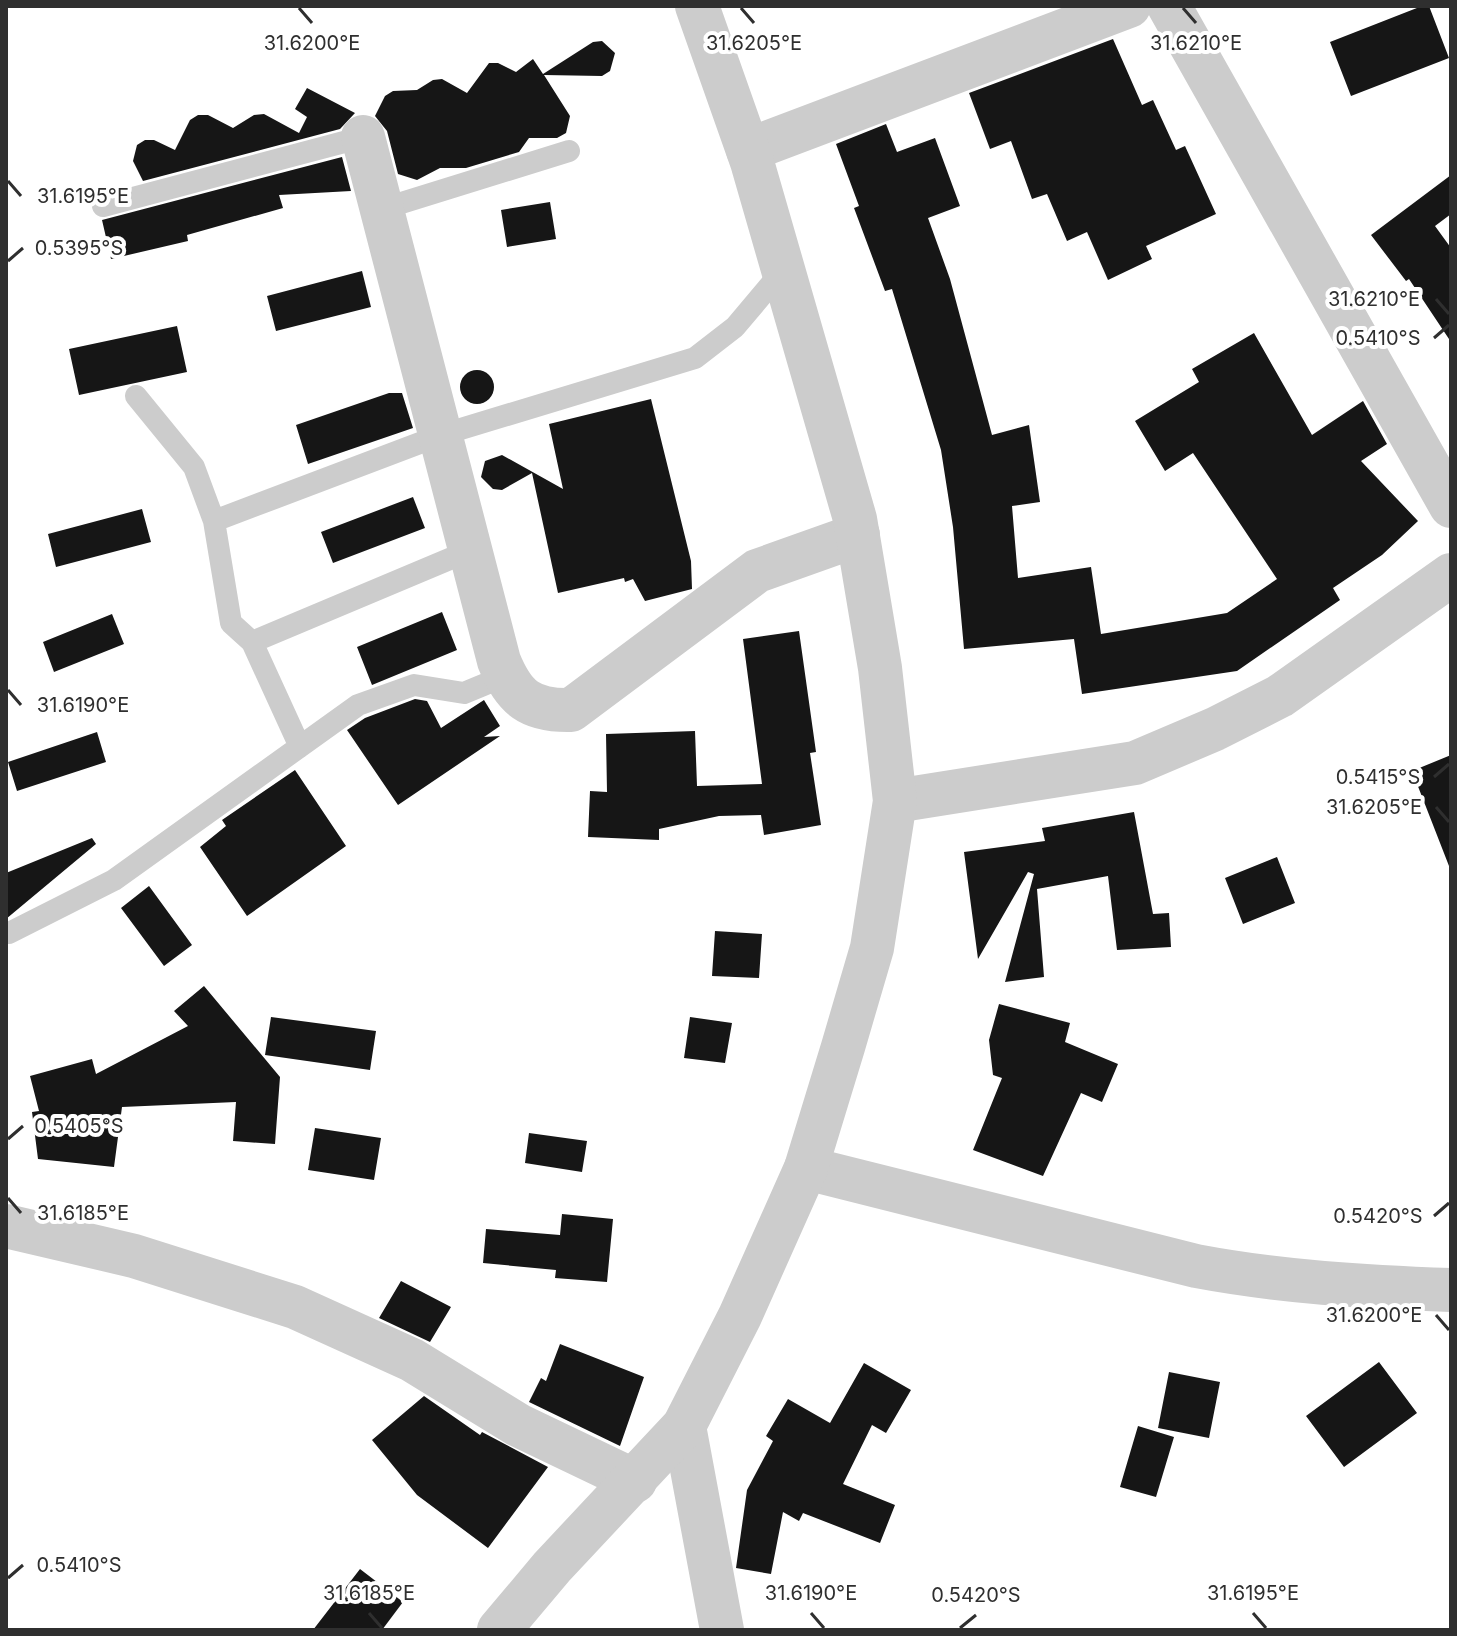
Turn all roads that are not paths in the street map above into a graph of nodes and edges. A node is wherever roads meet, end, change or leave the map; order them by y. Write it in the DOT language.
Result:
graph roads {
  1 [pos="697,6"];
  2 [pos="1129,6"];
  3 [pos="1169,6"];
  4 [pos="363,137"];
  5 [pos="748,150"];
  6 [pos="569,151"];
  7 [pos="103,206"];
  8 [pos="382,209"];
  9 [pos="783,270"];
  10 [pos="136,396"];
  11 [pos="441,435"];
  12 [pos="1451,506"];
  13 [pos="214,521"];
  14 [pos="858,535"];
  15 [pos="471,550"];
  16 [pos="1451,575"];
  17 [pos="252,642"];
  18 [pos="505,676"];
  19 [pos="300,747"];
  20 [pos="895,801"];
  21 [pos="9,933"];
  22 [pos="806,1168"];
  23 [pos="6,1226"];
  24 [pos="1451,1290"];
  25 [pos="684,1426"];
  26 [pos="635,1481"];
  27 [pos="499,1630"];
  28 [pos="722,1630"];
  1 -- 5 [label="street"];
  2 -- 5 [label="street"];
  3 -- 12 [label="street"];
  4 -- 7 [label="lane"];
  4 -- 8 [label="street"];
  5 -- 9 [label="street"];
  6 -- 8 [label="lane"];
  8 -- 11 [label="street"];
  9 -- 11 [label="lane"];
  9 -- 14 [label="street"];
  10 -- 13 [label="lane"];
  11 -- 13 [label="lane"];
  11 -- 15 [label="street"];
  13 -- 17 [label="lane"];
  14 -- 18 [label="street"];
  14 -- 20 [label="street"];
  15 -- 17 [label="lane"];
  15 -- 18 [label="street"];
  16 -- 20 [label="street"];
  17 -- 19 [label="lane"];
  18 -- 19 [label="lane"];
  19 -- 21 [label="lane"];
  20 -- 22 [label="street"];
  22 -- 24 [label="street"];
  22 -- 25 [label="street"];
  23 -- 26 [label="street"];
  25 -- 26 [label="street"];
  25 -- 28 [label="street"];
  26 -- 27 [label="street"];
}
